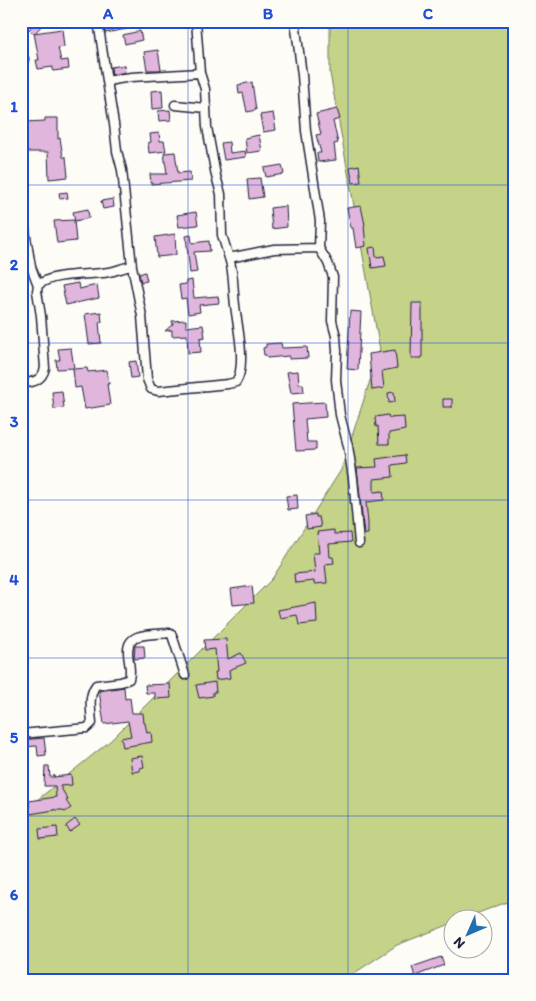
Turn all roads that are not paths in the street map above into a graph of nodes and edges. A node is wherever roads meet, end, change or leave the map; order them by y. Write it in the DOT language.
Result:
graph roads {
  1 [pos="98,21"];
  2 [pos="196,21"];
  3 [pos="295,21"];
  4 [pos="200,73"];
  5 [pos="107,81"];
  6 [pos="175,105"];
  7 [pos="206,108"];
  8 [pos="21,165"];
  9 [pos="21,180"];
  10 [pos="21,206"];
  11 [pos="318,248"];
  12 [pos="229,258"];
  13 [pos="132,266"];
  14 [pos="38,286"];
  15 [pos="21,384"];
  16 [pos="358,543"];
  17 [pos="184,675"];
  18 [pos="21,734"];
  1 -- 5 [label="street"];
  2 -- 4 [label="street"];
  3 -- 11 [label="street"];
  4 -- 5 [label="street"];
  4 -- 7 [label="street"];
  5 -- 13 [label="street"];
  6 -- 7 [label="street"];
  7 -- 12 [label="street"];
  8 -- 9 [label="street"];
  10 -- 14 [label="street"];
  11 -- 12 [label="street"];
  11 -- 16 [label="street"];
  12 -- 13 [label="street"];
  13 -- 14 [label="street"];
  14 -- 15 [label="street"];
  17 -- 18 [label="street"];
}
